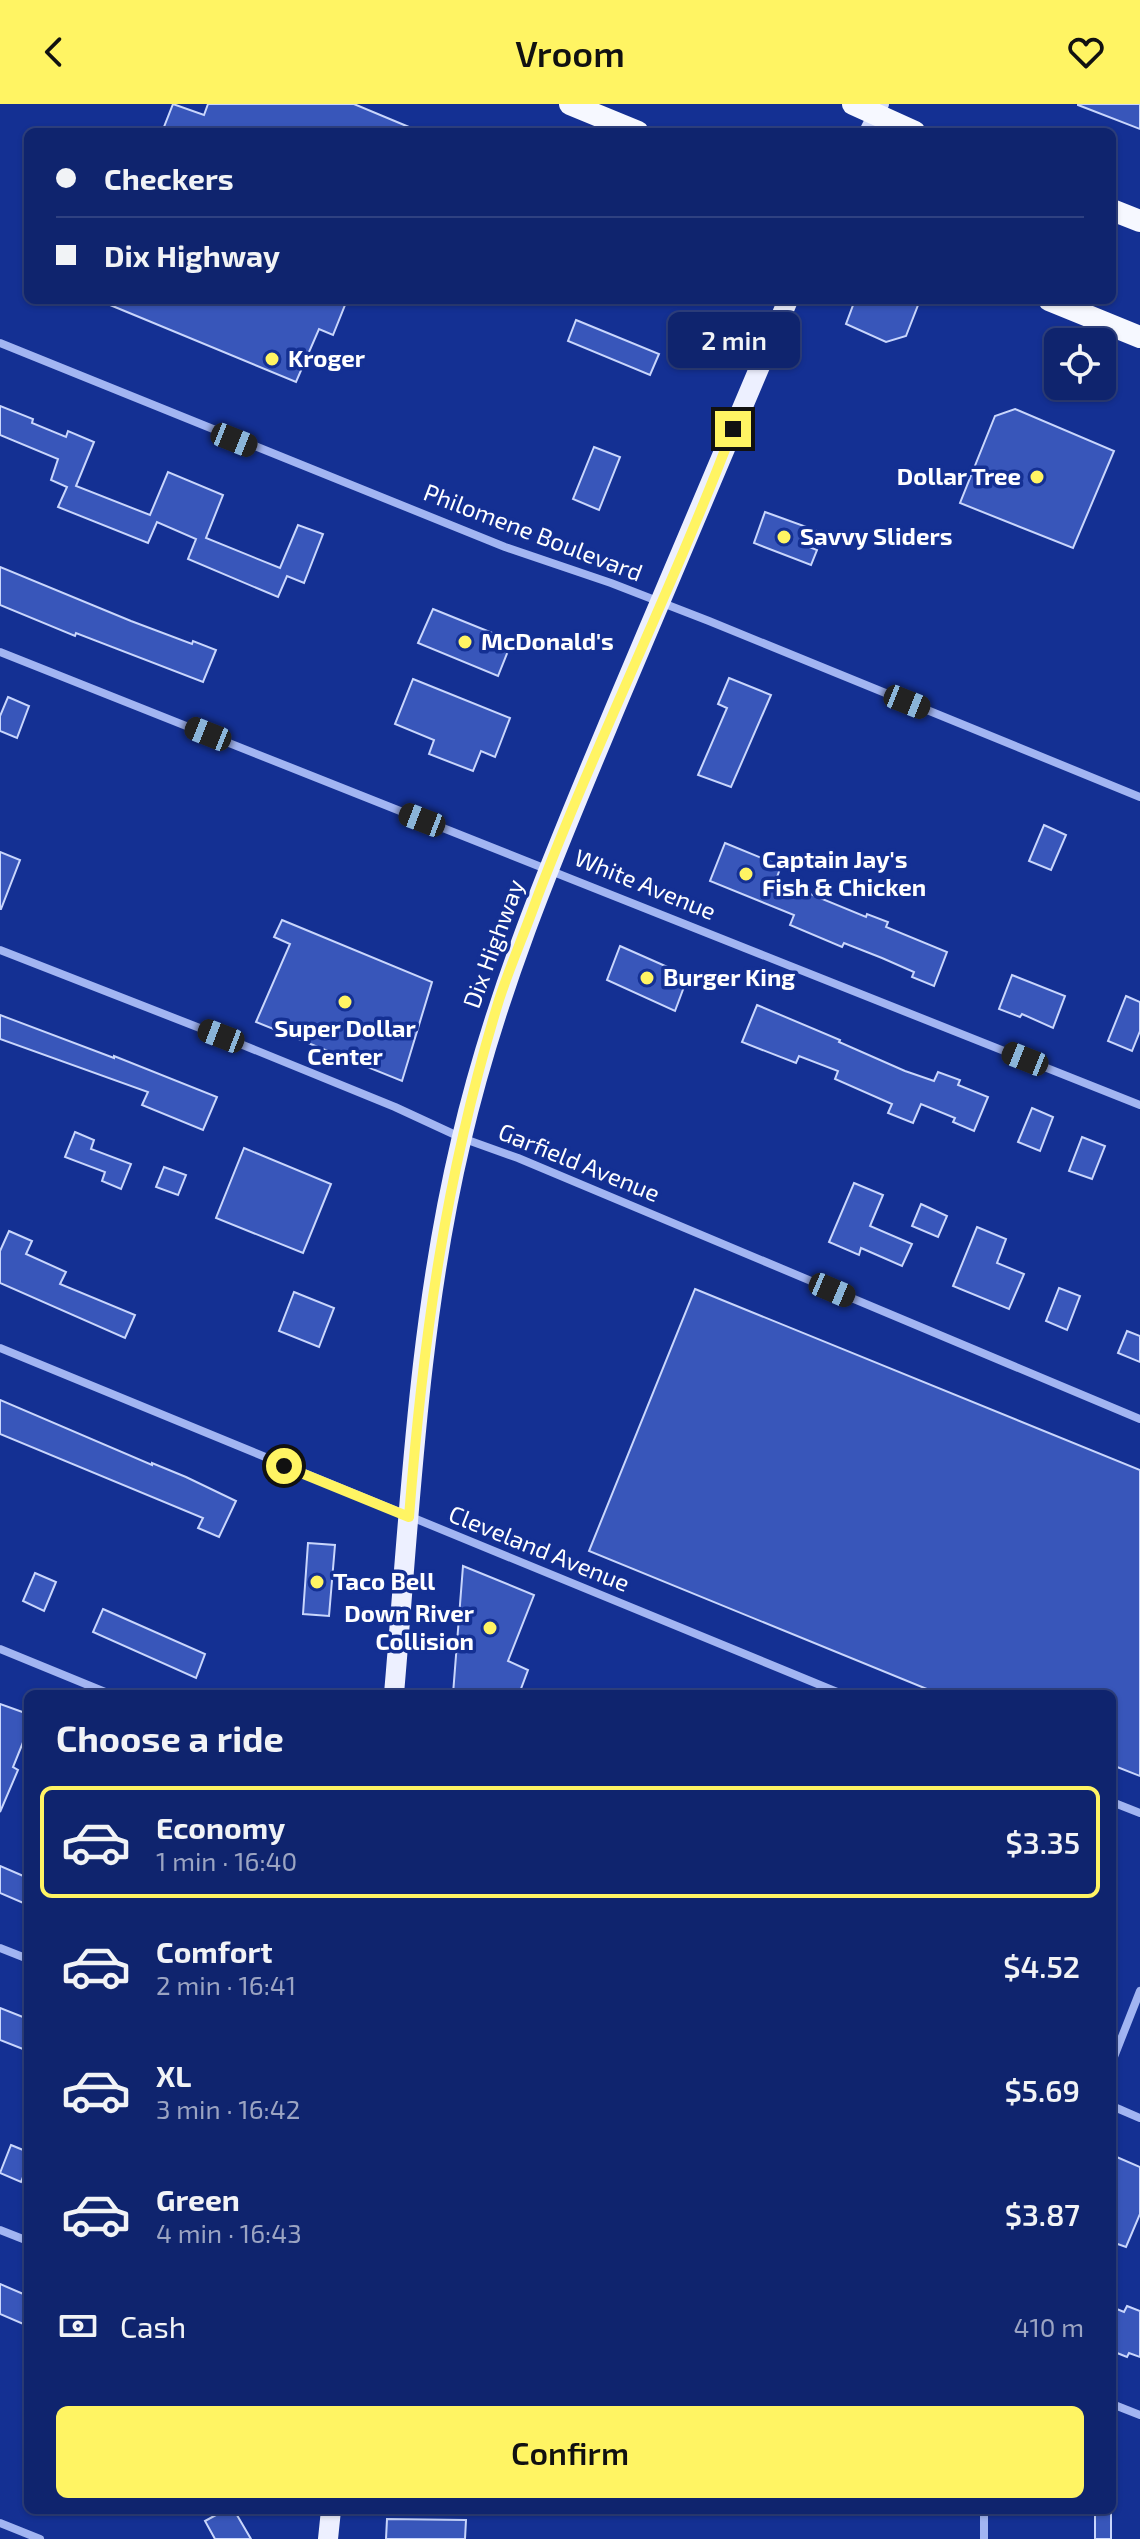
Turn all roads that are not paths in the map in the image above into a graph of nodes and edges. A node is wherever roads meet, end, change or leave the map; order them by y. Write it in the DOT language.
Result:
graph roads {
  1 [pos="570,104"];
  2 [pos="853,104"];
  3 [pos="875,117"];
  4 [pos="628,128"];
  5 [pos="904,128"];
  6 [pos="1116,212"];
  7 [pos="1140,221"];
  8 [pos="786,304"];
  9 [pos="1059,304"];
  10 [pos="1140,337"];
  11 [pos="0,343"];
  12 [pos="660,602"];
  13 [pos="0,652"];
  14 [pos="1140,797"];
  15 [pos="548,869"];
  16 [pos="0,950"];
  17 [pos="1140,1105"];
  18 [pos="462,1138"];
  19 [pos="0,1348"];
  20 [pos="1140,1419"];
  21 [pos="409,1517"];
  22 [pos="0,1649"];
  23 [pos="100,1690"];
  24 [pos="394,1690"];
  25 [pos="832,1690"];
  26 [pos="1116,1804"];
  27 [pos="1140,1813"];
  28 [pos="0,1948"];
  29 [pos="24,1957"];
  30 [pos="1140,1991"];
  31 [pos="1116,2052"];
  32 [pos="1116,2108"];
  33 [pos="1140,2118"];
  34 [pos="0,2230"];
  35 [pos="24,2239"];
  36 [pos="1116,2406"];
  37 [pos="1140,2415"];
  38 [pos="331,2514"];
  39 [pos="984,2514"];
  40 [pos="0,2523"];
  41 [pos="40,2539"];
  42 [pos="328,2539"];
  43 [pos="984,2539"];
  1 -- 4 [label="highway"];
  2 -- 3 [label="highway"];
  3 -- 5 [label="highway"];
  6 -- 7 [label="highway"];
  8 -- 12 [label="main road, Dix Highway"];
  9 -- 10 [label="highway"];
  11 -- 12 [label="street, Philomene Boulevard"];
  12 -- 14 [label="street, Philomene Boulevard"];
  12 -- 15 [label="main road, Dix Highway"];
  13 -- 15 [label="street, White Avenue"];
  15 -- 17 [label="street, White Avenue"];
  15 -- 18 [label="main road, Dix Highway"];
  16 -- 18 [label="street, Garfield Avenue"];
  18 -- 20 [label="street, Garfield Avenue"];
  18 -- 21 [label="main road, Dix Highway"];
  19 -- 21 [label="street, Cleveland Avenue"];
  21 -- 24 [label="main road, Dix Highway"];
  21 -- 25 [label="street, Cleveland Avenue"];
  22 -- 23 [label="street"];
  26 -- 27 [label="street"];
  28 -- 29 [label="street"];
  30 -- 31 [label="street"];
  32 -- 33 [label="street"];
  34 -- 35 [label="street"];
  36 -- 37 [label="street"];
  38 -- 42 [label="main road"];
  39 -- 43 [label="street"];
  40 -- 41 [label="street"];
}
